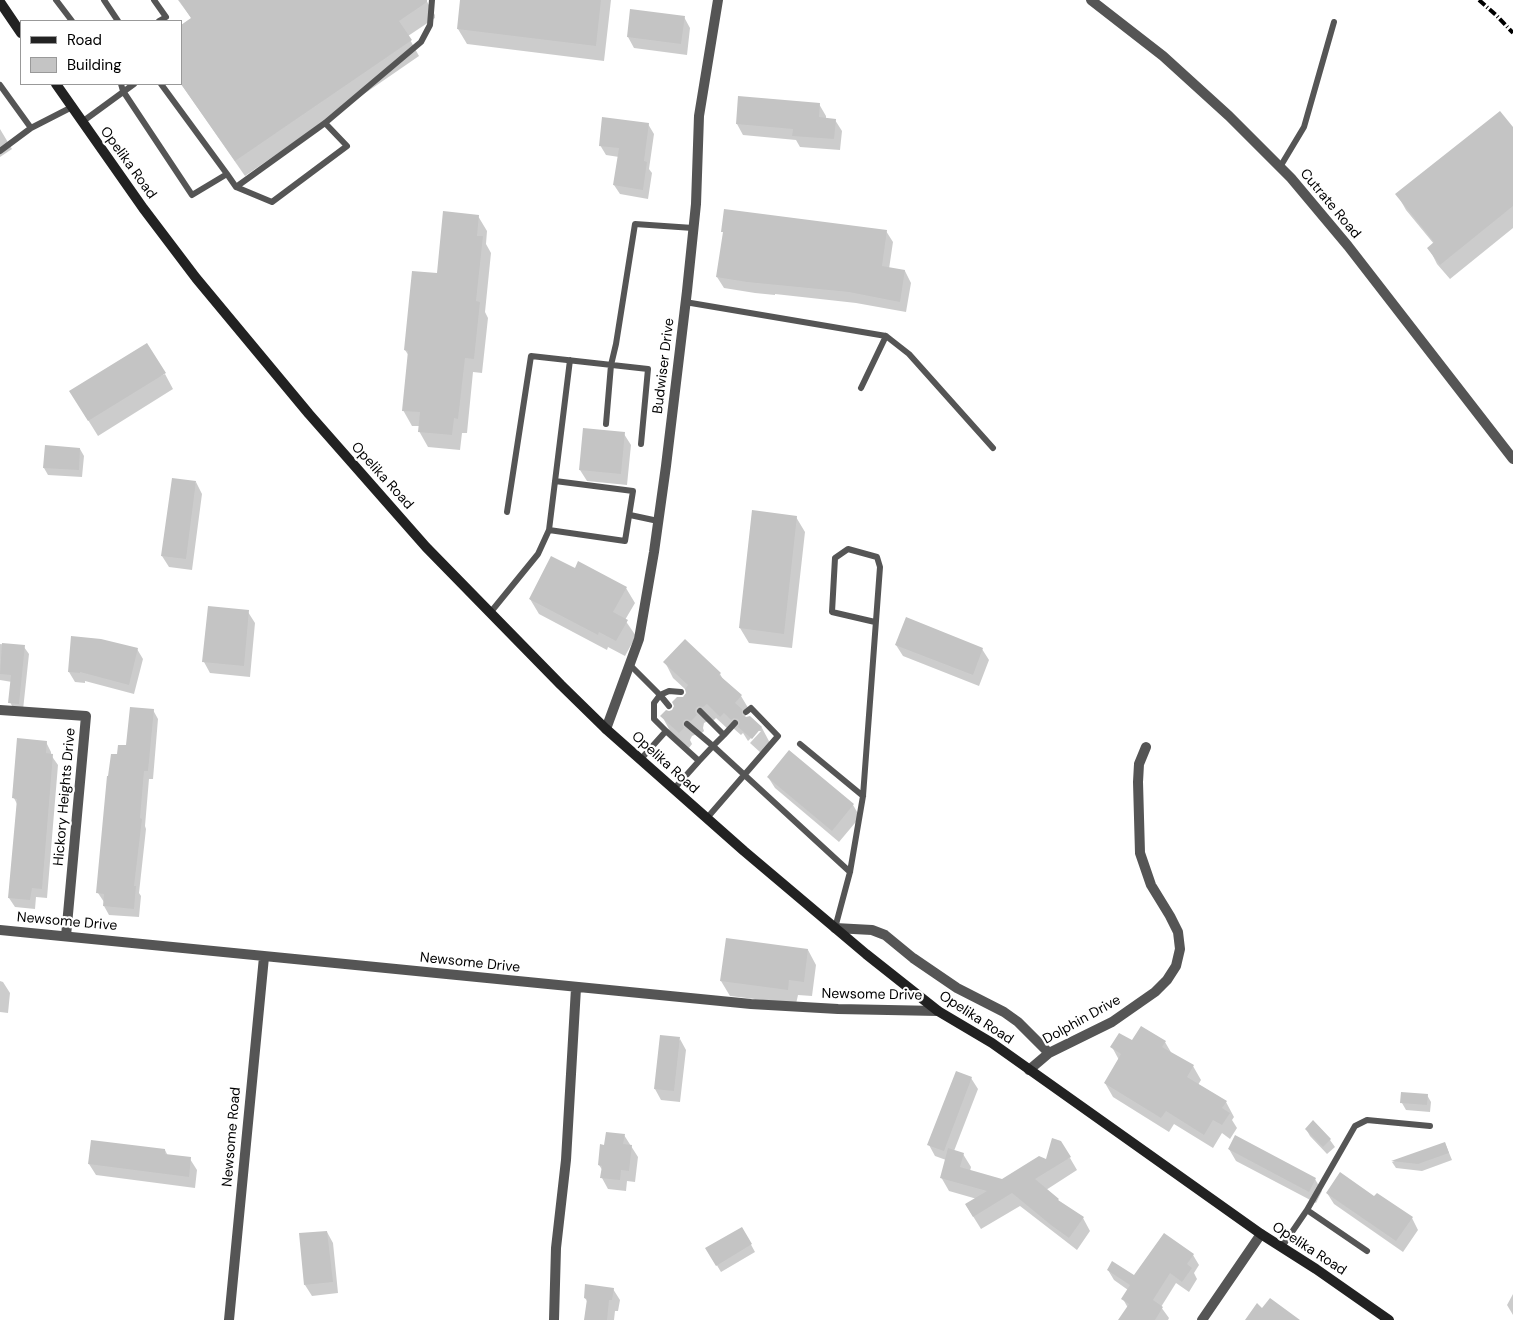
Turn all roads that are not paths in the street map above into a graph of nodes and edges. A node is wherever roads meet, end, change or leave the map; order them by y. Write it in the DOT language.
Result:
graph roads {
  1 [pos="56,0"];
  2 [pos="104,0"];
  3 [pos="154,0"];
  4 [pos="432,0"];
  5 [pos="718,0"];
  6 [pos="1092,0"];
  7 [pos="0,2"];
  8 [pos="71,20"];
  9 [pos="117,20"];
  10 [pos="162,20"];
  11 [pos="1334,22"];
  12 [pos="20,32"];
  13 [pos="0,85"];
  14 [pos="57,85"];
  15 [pos="162,85"];
  16 [pos="122,87"];
  17 [pos="72,107"];
  18 [pos="82,122"];
  19 [pos="325,123"];
  20 [pos="31,128"];
  21 [pos="0,151"];
  22 [pos="1280,167"];
  23 [pos="227,174"];
  24 [pos="236,187"];
  25 [pos="693,228"];
  26 [pos="686,302"];
  27 [pos="886,336"];
  28 [pos="570,360"];
  29 [pos="611,365"];
  30 [pos="861,388"];
  31 [pos="606,424"];
  32 [pos="641,444"];
  33 [pos="993,448"];
  34 [pos="1513,459"];
  35 [pos="555,481"];
  36 [pos="507,512"];
  37 [pos="630,515"];
  38 [pos="658,521"];
  39 [pos="549,530"];
  40 [pos="490,613"];
  41 [pos="875,622"];
  42 [pos="630,665"];
  43 [pos="681,692"];
  44 [pos="660,695"];
  45 [pos="669,706"];
  46 [pos="0,710"];
  47 [pos="700,711"];
  48 [pos="746,712"];
  49 [pos="735,723"];
  50 [pos="687,724"];
  51 [pos="606,728"];
  52 [pos="666,731"];
  53 [pos="724,735"];
  54 [pos="800,744"];
  55 [pos="713,746"];
  56 [pos="1146,747"];
  57 [pos="640,760"];
  58 [pos="699,761"];
  59 [pos="744,775"];
  60 [pos="673,790"];
  61 [pos="863,796"];
  62 [pos="707,818"];
  63 [pos="850,872"];
  64 [pos="835,928"];
  65 [pos="0,930"];
  66 [pos="66,936"];
  67 [pos="264,957"];
  68 [pos="576,988"];
  69 [pos="938,1011"];
  70 [pos="1049,1053"];
  71 [pos="1029,1070"];
  72 [pos="1430,1126"];
  73 [pos="1307,1210"];
  74 [pos="1261,1234"];
  75 [pos="1281,1248"];
  76 [pos="1367,1251"];
  77 [pos="229,1320"];
  78 [pos="554,1320"];
  79 [pos="1202,1320"];
  80 [pos="1389,1320"];
  1 -- 8 [label="lane"];
  2 -- 9 [label="lane"];
  3 -- 10 [label="lane"];
  4 -- 19 [label="lane"];
  5 -- 25 [label="street, Budwiser Drive"];
  6 -- 22 [label="street, Cutrate Road"];
  7 -- 12 [label="main road"];
  11 -- 22 [label="lane"];
  13 -- 20 [label="lane"];
  14 -- 17 [label="main road, Opelika Road"];
  15 -- 23 [label="lane"];
  16 -- 18 [label="lane"];
  16 -- 23 [label="lane"];
  17 -- 18 [label="main road, Opelika Road"];
  17 -- 20 [label="lane"];
  18 -- 40 [label="main road, Opelika Road"];
  19 -- 24 [label="lane"];
  19 -- 24 [label="lane"];
  20 -- 21 [label="lane"];
  22 -- 34 [label="street, Cutrate Road"];
  23 -- 24 [label="lane"];
  25 -- 26 [label="street, Budwiser Drive"];
  25 -- 29 [label="lane"];
  26 -- 27 [label="lane"];
  26 -- 38 [label="street, Budwiser Drive"];
  27 -- 30 [label="lane"];
  27 -- 33 [label="lane"];
  28 -- 29 [label="lane"];
  28 -- 35 [label="lane"];
  28 -- 36 [label="lane"];
  29 -- 31 [label="lane"];
  29 -- 32 [label="lane"];
  35 -- 37 [label="lane"];
  35 -- 39 [label="lane"];
  37 -- 38 [label="lane"];
  37 -- 39 [label="lane"];
  38 -- 42 [label="street, Budwiser Drive"];
  39 -- 40 [label="lane"];
  40 -- 51 [label="main road, Opelika Road"];
  41 -- 41 [label="lane"];
  41 -- 61 [label="lane"];
  42 -- 44 [label="lane"];
  42 -- 51 [label="street, Budwiser Drive"];
  43 -- 44 [label="lane"];
  44 -- 45 [label="lane"];
  44 -- 52 [label="lane"];
  46 -- 66 [label="street, Hickory Heights Drive"];
  47 -- 53 [label="lane"];
  48 -- 59 [label="lane"];
  49 -- 53 [label="lane"];
  50 -- 55 [label="lane"];
  51 -- 57 [label="main road, Opelika Road"];
  52 -- 57 [label="lane"];
  52 -- 58 [label="lane"];
  53 -- 55 [label="lane"];
  54 -- 61 [label="lane"];
  55 -- 58 [label="lane"];
  55 -- 59 [label="lane"];
  56 -- 70 [label="street, Dolphin Drive"];
  57 -- 60 [label="main road, Opelika Road"];
  58 -- 60 [label="lane"];
  59 -- 62 [label="lane"];
  59 -- 63 [label="lane"];
  60 -- 62 [label="main road, Opelika Road"];
  61 -- 63 [label="lane"];
  62 -- 64 [label="main road, Opelika Road"];
  63 -- 64 [label="lane"];
  64 -- 69 [label="main road, Opelika Road"];
  64 -- 70 [label="street"];
  65 -- 66 [label="street, Newsome Drive"];
  66 -- 67 [label="street, Newsome Drive"];
  67 -- 68 [label="street, Newsome Drive"];
  67 -- 77 [label="street, Newsome Road"];
  68 -- 69 [label="street, Newsome Drive"];
  68 -- 78 [label="street"];
  69 -- 71 [label="main road, Opelika Road"];
  70 -- 71 [label="street, Dolphin Drive"];
  71 -- 74 [label="main road, Opelika Road"];
  72 -- 73 [label="lane"];
  73 -- 75 [label="lane"];
  73 -- 76 [label="lane"];
  74 -- 75 [label="main road, Opelika Road"];
  74 -- 79 [label="street"];
  75 -- 80 [label="main road, Opelika Road"];
}
